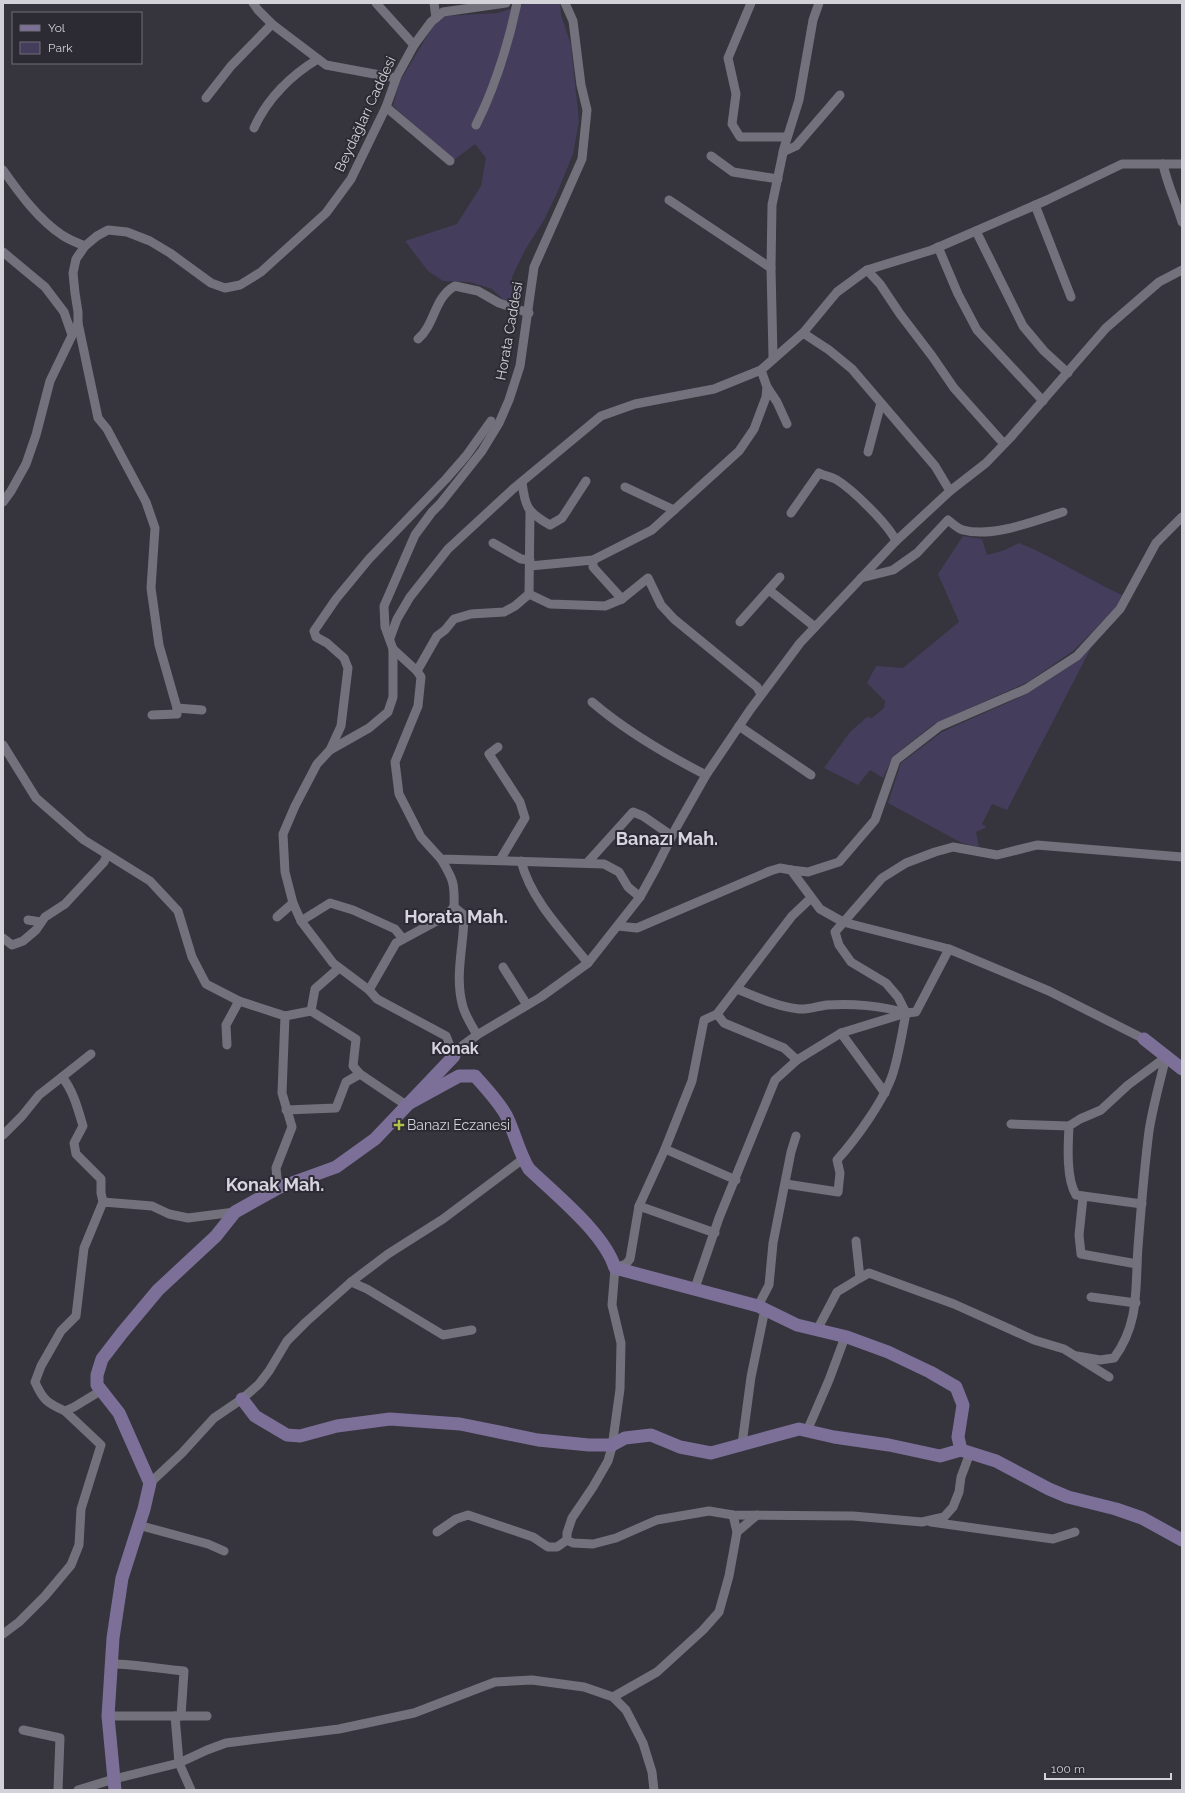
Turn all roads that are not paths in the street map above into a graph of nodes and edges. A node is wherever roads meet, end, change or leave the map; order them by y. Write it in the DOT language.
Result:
graph roads {
  1 [pos="253,3"];
  2 [pos="376,3"];
  3 [pos="434,3"];
  4 [pos="506,3"];
  5 [pos="517,3"];
  6 [pos="565,3"];
  7 [pos="751,3"];
  8 [pos="819,3"];
  9 [pos="436,18"];
  10 [pos="272,24"];
  11 [pos="414,45"];
  12 [pos="318,59"];
  13 [pos="396,78"];
  14 [pos="840,95"];
  15 [pos="206,98"];
  16 [pos="386,107"];
  17 [pos="476,125"];
  18 [pos="254,128"];
  19 [pos="787,138"];
  20 [pos="783,152"];
  21 [pos="711,156"];
  22 [pos="450,161"];
  23 [pos="1163,164"];
  24 [pos="1182,164"];
  25 [pos="3,170"];
  26 [pos="778,179"];
  27 [pos="669,200"];
  28 [pos="1035,205"];
  29 [pos="1182,222"];
  30 [pos="976,231"];
  31 [pos="85,246"];
  32 [pos="938,247"];
  33 [pos="3,252"];
  34 [pos="771,268"];
  35 [pos="867,270"];
  36 [pos="1182,270"];
  37 [pos="1071,297"];
  38 [pos="528,313"];
  39 [pos="78,323"];
  40 [pos="803,334"];
  41 [pos="72,335"];
  42 [pos="418,339"];
  43 [pos="773,357"];
  44 [pos="761,370"];
  45 [pos="1068,373"];
  46 [pos="767,387"];
  47 [pos="1043,401"];
  48 [pos="881,403"];
  49 [pos="491,421"];
  50 [pos="786,424"];
  51 [pos="1004,444"];
  52 [pos="868,452"];
  53 [pos="522,482"];
  54 [pos="586,482"];
  55 [pos="625,487"];
  56 [pos="950,491"];
  57 [pos="3,502"];
  58 [pos="674,510"];
  59 [pos="530,512"];
  60 [pos="1063,512"];
  61 [pos="791,513"];
  62 [pos="1182,516"];
  63 [pos="896,541"];
  64 [pos="493,542"];
  65 [pos="593,560"];
  66 [pos="530,563"];
  67 [pos="780,577"];
  68 [pos="861,578"];
  69 [pos="769,590"];
  70 [pos="529,594"];
  71 [pos="622,600"];
  72 [pos="740,622"];
  73 [pos="815,627"];
  74 [pos="390,638"];
  75 [pos="393,649"];
  76 [pos="417,671"];
  77 [pos="761,694"];
  78 [pos="592,702"];
  79 [pos="177,708"];
  80 [pos="202,710"];
  81 [pos="152,715"];
  82 [pos="739,726"];
  83 [pos="3,745"];
  84 [pos="498,747"];
  85 [pos="330,750"];
  86 [pos="706,775"];
  87 [pos="811,775"];
  88 [pos="672,836"];
  89 [pos="107,855"];
  90 [pos="1182,857"];
  91 [pos="440,859"];
  92 [pos="500,860"];
  93 [pos="522,861"];
  94 [pos="586,863"];
  95 [pos="791,870"];
  96 [pos="640,897"];
  97 [pos="811,898"];
  98 [pos="293,903"];
  99 [pos="454,907"];
  100 [pos="277,917"];
  101 [pos="28,920"];
  102 [pos="301,921"];
  103 [pos="41,922"];
  104 [pos="843,922"];
  105 [pos="618,926"];
  106 [pos="3,938"];
  107 [pos="403,939"];
  108 [pos="12,945"];
  109 [pos="949,949"];
  110 [pos="3,950"];
  111 [pos="588,963"];
  112 [pos="503,967"];
  113 [pos="338,968"];
  114 [pos="369,990"];
  115 [pos="737,990"];
  116 [pos="239,1001"];
  117 [pos="527,1005"];
  118 [pos="311,1011"];
  119 [pos="906,1013"];
  120 [pos="717,1014"];
  121 [pos="285,1016"];
  122 [pos="841,1033"];
  123 [pos="477,1035"];
  124 [pos="446,1036"];
  125 [pos="1144,1039"];
  126 [pos="227,1045"];
  127 [pos="462,1046"];
  128 [pos="91,1054"];
  129 [pos="454,1056"];
  130 [pos="1166,1057"];
  131 [pos="797,1060"];
  132 [pos="1182,1069"];
  133 [pos="360,1074"];
  134 [pos="62,1077"];
  135 [pos="885,1093"];
  136 [pos="406,1105"];
  137 [pos="286,1110"];
  138 [pos="1011,1124"];
  139 [pos="1069,1126"];
  140 [pos="3,1134"];
  141 [pos="796,1136"];
  142 [pos="665,1149"];
  143 [pos="523,1159"];
  144 [pos="736,1180"];
  145 [pos="786,1184"];
  146 [pos="278,1188"];
  147 [pos="1082,1197"];
  148 [pos="103,1202"];
  149 [pos="1142,1204"];
  150 [pos="638,1206"];
  151 [pos="235,1212"];
  152 [pos="715,1233"];
  153 [pos="856,1241"];
  154 [pos="1137,1264"];
  155 [pos="615,1268"];
  156 [pos="860,1278"];
  157 [pos="352,1282"];
  158 [pos="695,1288"];
  159 [pos="1092,1297"];
  160 [pos="1136,1303"];
  161 [pos="761,1307"];
  162 [pos="472,1330"];
  163 [pos="817,1330"];
  164 [pos="845,1337"];
  165 [pos="1078,1356"];
  166 [pos="1109,1377"];
  167 [pos="102,1390"];
  168 [pos="242,1399"];
  169 [pos="65,1410"];
  170 [pos="807,1431"];
  171 [pos="742,1444"];
  172 [pos="612,1445"];
  173 [pos="965,1451"];
  174 [pos="150,1483"];
  175 [pos="733,1515"];
  176 [pos="757,1515"];
  177 [pos="924,1522"];
  178 [pos="138,1525"];
  179 [pos="437,1532"];
  180 [pos="737,1532"];
  181 [pos="1075,1532"];
  182 [pos="567,1540"];
  183 [pos="1182,1540"];
  184 [pos="224,1551"];
  185 [pos="3,1634"];
  186 [pos="112,1664"];
  187 [pos="613,1697"];
  188 [pos="108,1716"];
  189 [pos="178,1716"];
  190 [pos="207,1716"];
  191 [pos="23,1730"];
  192 [pos="178,1763"];
  193 [pos="114,1784"];
  194 [pos="58,1790"];
  195 [pos="78,1790"];
  196 [pos="191,1790"];
  197 [pos="654,1790"];
  1 -- 10 [label="street"];
  2 -- 11 [label="street"];
  3 -- 9 [label="street"];
  4 -- 9 [label="street, Beydağları Caddesi"];
  5 -- 17 [label="street"];
  6 -- 38 [label="street, Horata Caddesi"];
  7 -- 19 [label="street"];
  8 -- 19 [label="street"];
  9 -- 11 [label="street, Beydağları Caddesi"];
  10 -- 12 [label="street"];
  10 -- 15 [label="street"];
  11 -- 13 [label="street, Beydağları Caddesi"];
  12 -- 13 [label="street"];
  12 -- 18 [label="street"];
  13 -- 16 [label="street, Beydağları Caddesi"];
  14 -- 20 [label="street"];
  16 -- 22 [label="street"];
  16 -- 31 [label="street, Beydağları Caddesi"];
  19 -- 20 [label="street"];
  20 -- 26 [label="street"];
  21 -- 26 [label="street"];
  23 -- 24 [label="street"];
  23 -- 28 [label="street"];
  23 -- 29 [label="street"];
  25 -- 31 [label="street"];
  26 -- 34 [label="street"];
  27 -- 34 [label="street"];
  28 -- 30 [label="street"];
  28 -- 37 [label="street"];
  30 -- 32 [label="street"];
  30 -- 45 [label="street"];
  31 -- 39 [label="street, Beydağları Caddesi"];
  32 -- 35 [label="street"];
  32 -- 47 [label="street"];
  33 -- 41 [label="street"];
  34 -- 43 [label="street"];
  35 -- 40 [label="street"];
  35 -- 51 [label="street"];
  36 -- 45 [label="street"];
  38 -- 42 [label="street"];
  38 -- 74 [label="street, Horata Caddesi"];
  39 -- 41 [label="street"];
  39 -- 79 [label="street, Beydağları Caddesi"];
  40 -- 43 [label="street"];
  40 -- 48 [label="street"];
  41 -- 57 [label="street"];
  43 -- 44 [label="street"];
  44 -- 46 [label="street"];
  44 -- 53 [label="street"];
  45 -- 47 [label="street"];
  46 -- 50 [label="street"];
  46 -- 58 [label="street"];
  47 -- 51 [label="street"];
  48 -- 52 [label="street"];
  48 -- 56 [label="street"];
  49 -- 85 [label="street"];
  51 -- 56 [label="street"];
  53 -- 59 [label="street"];
  53 -- 74 [label="street"];
  54 -- 59 [label="street"];
  55 -- 58 [label="street"];
  56 -- 63 [label="street"];
  58 -- 65 [label="street"];
  59 -- 66 [label="street"];
  60 -- 68 [label="street"];
  61 -- 63 [label="street"];
  62 -- 95 [label="street"];
  63 -- 68 [label="street"];
  64 -- 66 [label="street"];
  65 -- 66 [label="street"];
  65 -- 71 [label="street"];
  66 -- 70 [label="street"];
  67 -- 69 [label="street"];
  68 -- 73 [label="street"];
  69 -- 72 [label="street"];
  69 -- 73 [label="street"];
  70 -- 71 [label="street"];
  70 -- 76 [label="street"];
  71 -- 77 [label="street"];
  73 -- 77 [label="street"];
  74 -- 75 [label="street, Horata Caddesi"];
  75 -- 76 [label="street"];
  75 -- 85 [label="street, Horata Caddesi"];
  76 -- 91 [label="street"];
  77 -- 82 [label="street"];
  78 -- 86 [label="street"];
  79 -- 80 [label="street"];
  79 -- 81 [label="street"];
  82 -- 86 [label="street"];
  82 -- 87 [label="street"];
  83 -- 89 [label="street"];
  84 -- 92 [label="street"];
  85 -- 98 [label="street"];
  86 -- 88 [label="street"];
  88 -- 94 [label="street"];
  88 -- 96 [label="street"];
  89 -- 103 [label="street"];
  89 -- 116 [label="street"];
  90 -- 104 [label="street"];
  91 -- 92 [label="street"];
  91 -- 99 [label="street"];
  92 -- 93 [label="street"];
  93 -- 94 [label="street"];
  93 -- 111 [label="street"];
  94 -- 96 [label="street"];
  95 -- 97 [label="street"];
  95 -- 105 [label="street"];
  96 -- 105 [label="street"];
  97 -- 104 [label="street"];
  97 -- 115 [label="street"];
  98 -- 100 [label="street"];
  98 -- 102 [label="street"];
  99 -- 107 [label="street"];
  99 -- 123 [label="street"];
  101 -- 103 [label="street"];
  102 -- 107 [label="street"];
  102 -- 113 [label="street"];
  103 -- 108 [label="street"];
  104 -- 109 [label="street"];
  104 -- 119 [label="street"];
  105 -- 111 [label="street"];
  106 -- 108 [label="street"];
  107 -- 114 [label="street"];
  108 -- 110 [label="street"];
  109 -- 119 [label="street"];
  109 -- 125 [label="street"];
  111 -- 117 [label="street"];
  112 -- 117 [label="street"];
  113 -- 114 [label="street"];
  113 -- 118 [label="street"];
  114 -- 124 [label="street"];
  115 -- 119 [label="street"];
  115 -- 120 [label="street"];
  116 -- 121 [label="street"];
  116 -- 126 [label="street"];
  117 -- 123 [label="street"];
  118 -- 121 [label="street"];
  118 -- 133 [label="street"];
  119 -- 122 [label="street"];
  119 -- 135 [label="street"];
  120 -- 131 [label="street"];
  120 -- 142 [label="street"];
  121 -- 137 [label="street"];
  122 -- 131 [label="street"];
  122 -- 135 [label="street"];
  123 -- 127 [label="street"];
  124 -- 127 [label="street"];
  124 -- 129 [label="street"];
  125 -- 130 [label="main road"];
  127 -- 129 [label="street"];
  128 -- 134 [label="street"];
  129 -- 136 [label="main road"];
  130 -- 132 [label="main road"];
  130 -- 139 [label="street"];
  130 -- 149 [label="street"];
  131 -- 144 [label="street"];
  133 -- 136 [label="street"];
  133 -- 137 [label="street"];
  134 -- 140 [label="street"];
  134 -- 148 [label="street"];
  135 -- 145 [label="street"];
  136 -- 143 [label="main road"];
  136 -- 146 [label="main road"];
  137 -- 146 [label="street"];
  138 -- 139 [label="street"];
  139 -- 147 [label="street"];
  141 -- 145 [label="street"];
  142 -- 144 [label="street"];
  142 -- 150 [label="street"];
  143 -- 155 [label="main road"];
  143 -- 157 [label="street"];
  144 -- 152 [label="street"];
  145 -- 161 [label="street"];
  146 -- 151 [label="main road"];
  147 -- 149 [label="street"];
  147 -- 154 [label="street"];
  148 -- 151 [label="street"];
  148 -- 169 [label="street"];
  149 -- 154 [label="street"];
  150 -- 152 [label="street"];
  150 -- 155 [label="street"];
  151 -- 167 [label="main road"];
  152 -- 158 [label="street"];
  153 -- 156 [label="street"];
  154 -- 160 [label="street"];
  155 -- 158 [label="main road"];
  155 -- 172 [label="street"];
  156 -- 163 [label="street"];
  156 -- 165 [label="street"];
  157 -- 162 [label="street"];
  157 -- 168 [label="street"];
  158 -- 161 [label="main road"];
  159 -- 160 [label="street"];
  160 -- 165 [label="street"];
  161 -- 163 [label="main road"];
  161 -- 171 [label="street"];
  163 -- 164 [label="main road"];
  164 -- 170 [label="street"];
  164 -- 173 [label="main road"];
  165 -- 166 [label="street"];
  167 -- 169 [label="street"];
  167 -- 174 [label="main road"];
  168 -- 172 [label="main road"];
  168 -- 174 [label="street"];
  169 -- 185 [label="street"];
  170 -- 171 [label="main road"];
  170 -- 173 [label="main road"];
  171 -- 172 [label="main road"];
  172 -- 182 [label="street"];
  173 -- 177 [label="street"];
  173 -- 183 [label="main road"];
  174 -- 178 [label="main road"];
  175 -- 176 [label="street"];
  175 -- 180 [label="street"];
  175 -- 182 [label="street"];
  176 -- 177 [label="street"];
  176 -- 180 [label="street"];
  177 -- 181 [label="street"];
  178 -- 184 [label="street"];
  178 -- 186 [label="main road"];
  179 -- 182 [label="street"];
  180 -- 187 [label="street"];
  186 -- 188 [label="main road"];
  186 -- 189 [label="street"];
  187 -- 192 [label="street"];
  187 -- 197 [label="street"];
  188 -- 189 [label="street"];
  188 -- 193 [label="main road"];
  189 -- 190 [label="street"];
  189 -- 192 [label="street"];
  191 -- 194 [label="street"];
  192 -- 193 [label="street"];
  192 -- 196 [label="street"];
  193 -- 195 [label="street"];
}
